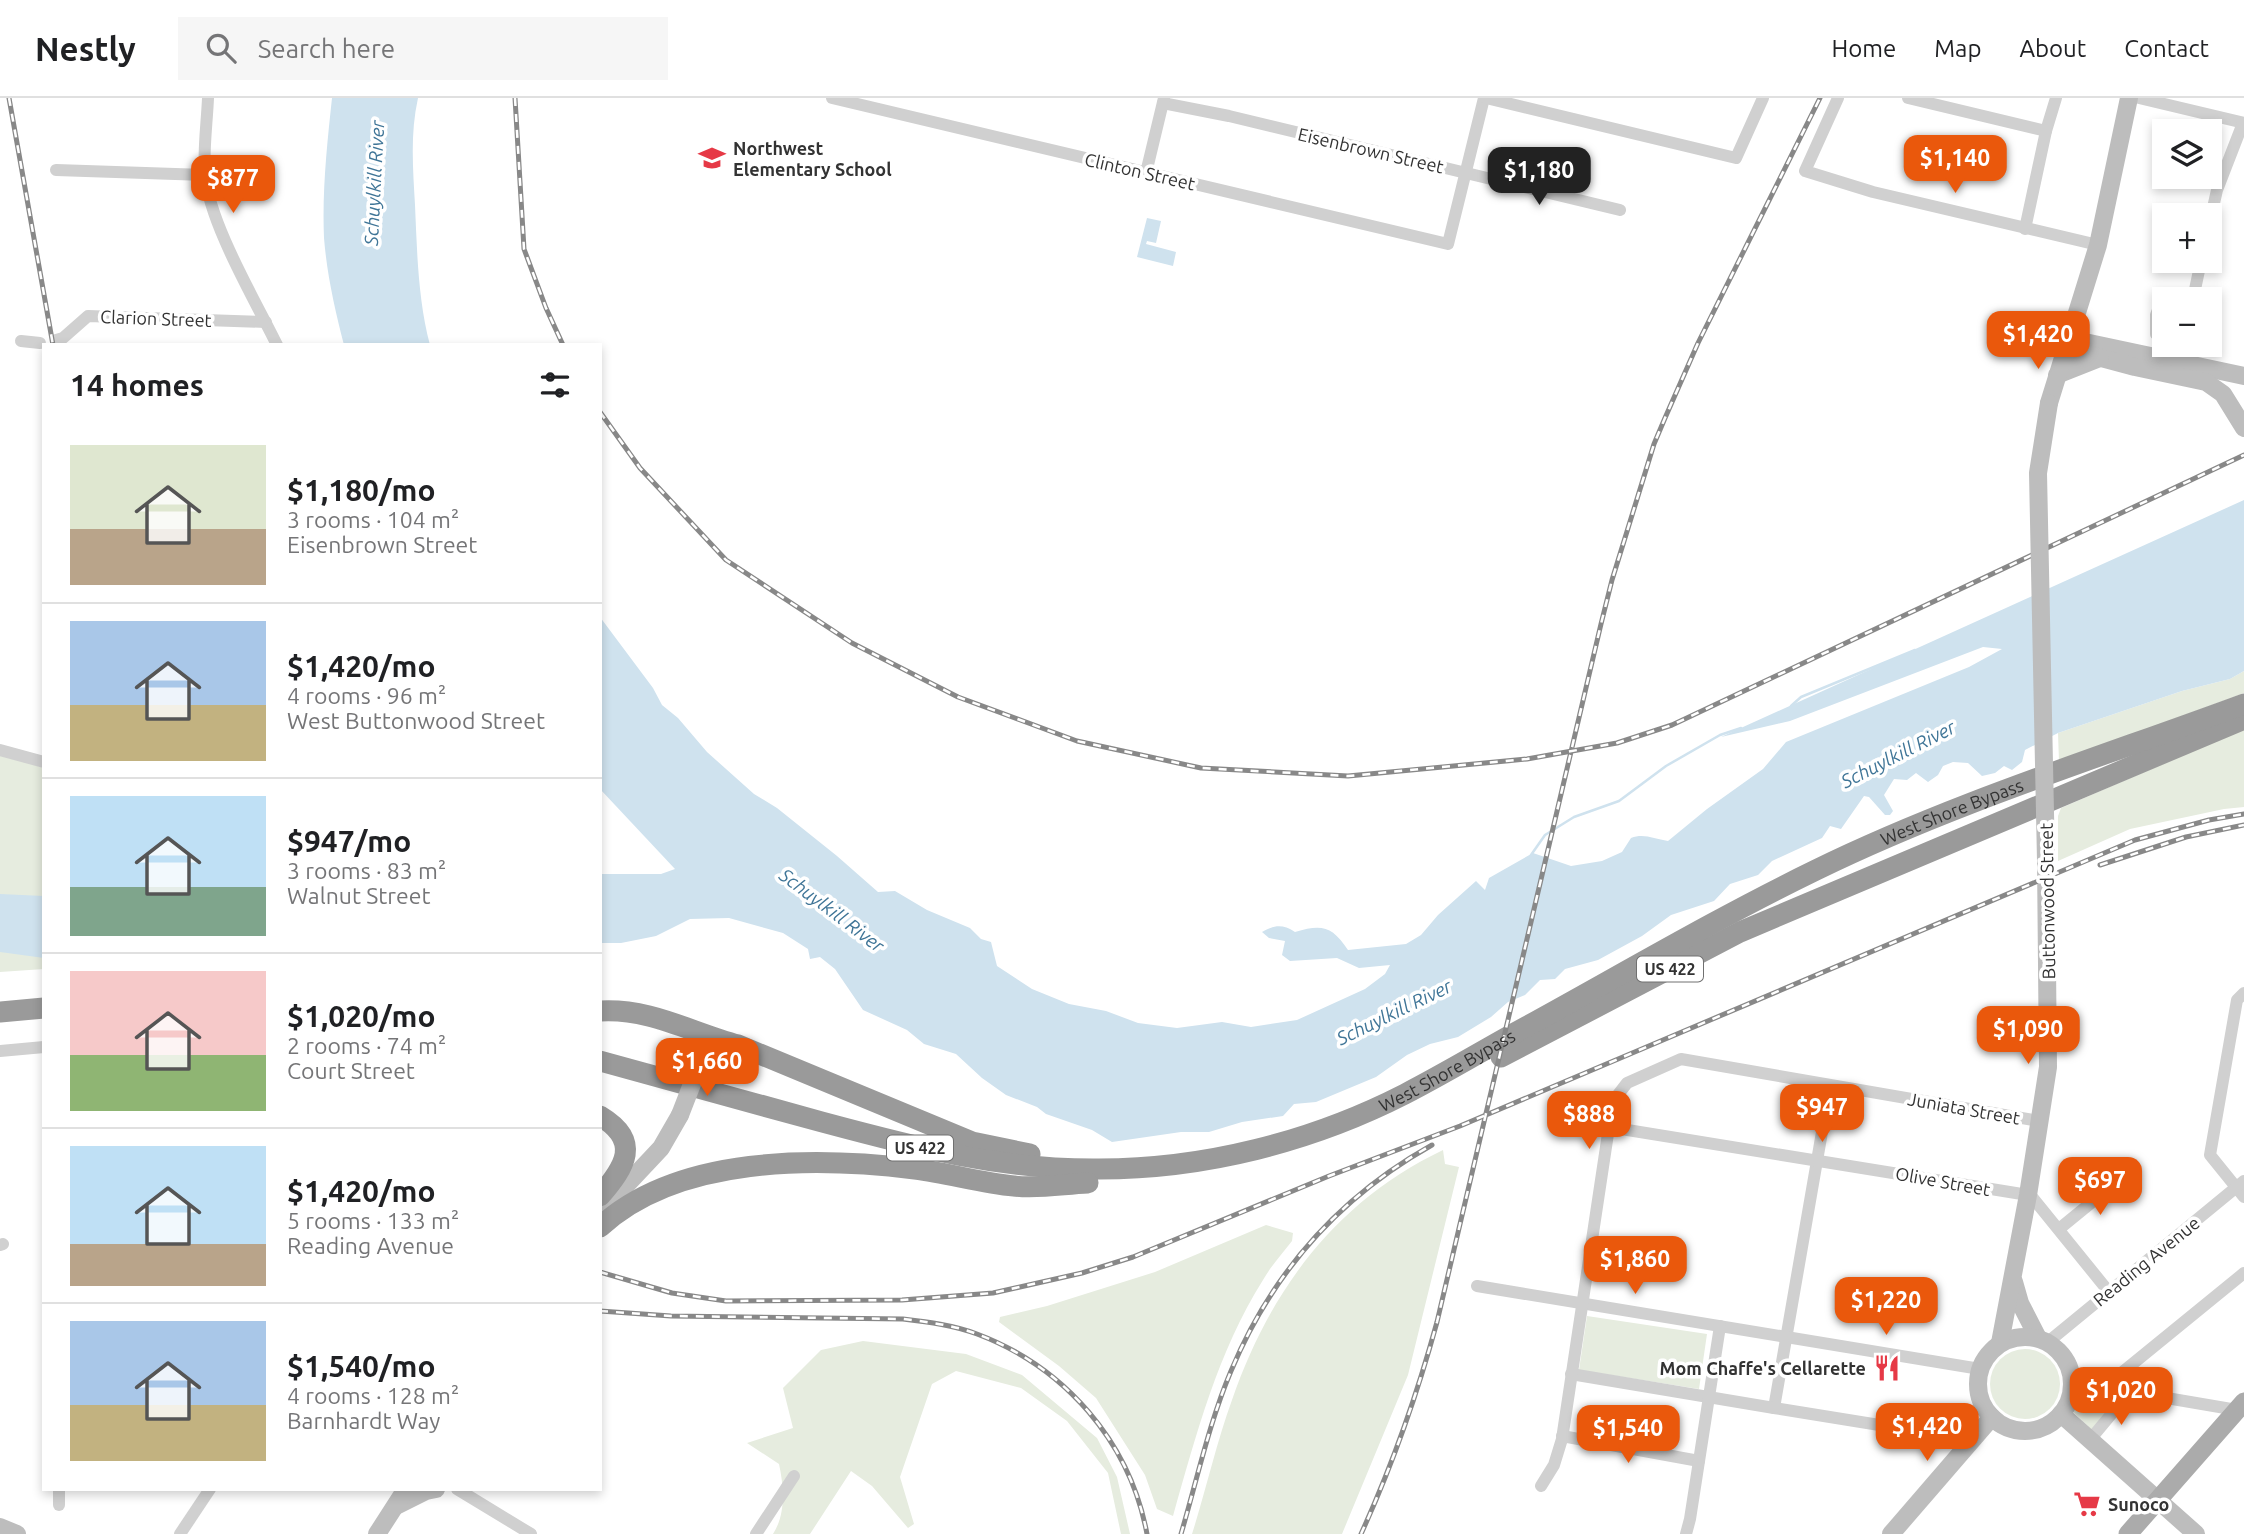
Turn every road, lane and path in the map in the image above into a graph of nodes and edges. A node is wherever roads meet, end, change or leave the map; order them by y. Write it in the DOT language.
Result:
graph roads {
  1 [pos="208,98"];
  2 [pos="1485,98"];
  3 [pos="1763,98"];
  4 [pos="1838,98"];
  5 [pos="1908,98"];
  6 [pos="2056,98"];
  7 [pos="2129,98"];
  8 [pos="2140,98"];
  9 [pos="839,99"];
  10 [pos="1163,101"];
  11 [pos="2244,123"];
  12 [pos="2046,131"];
  13 [pos="56,170"];
  14 [pos="1146,173"];
  15 [pos="1466,173"];
  16 [pos="205,175"];
  17 [pos="2214,203"];
  18 [pos="1620,210"];
  19 [pos="2025,229"];
  20 [pos="2098,245"];
  21 [pos="266,322"];
  22 [pos="2068,337"];
  23 [pos="56,340"];
  24 [pos="21,341"];
  25 [pos="40,343"];
  26 [pos="276,343"];
  27 [pos="2099,352"];
  28 [pos="2057,375"];
  29 [pos="2244,376"];
  30 [pos="2244,428"];
  31 [pos="2244,704"];
  32 [pos="2244,719"];
  33 [pos="0,750"];
  34 [pos="42,761"];
  35 [pos="2244,993"];
  36 [pos="0,1005"];
  37 [pos="42,1006"];
  38 [pos="42,1006"];
  39 [pos="602,1011"];
  40 [pos="0,1012"];
  41 [pos="42,1022"];
  42 [pos="0,1025"];
  43 [pos="710,1038"];
  44 [pos="42,1047"];
  45 [pos="0,1051"];
  46 [pos="602,1062"];
  47 [pos="602,1077"];
  48 [pos="1829,1086"];
  49 [pos="602,1118"];
  50 [pos="2039,1121"];
  51 [pos="1609,1127"];
  52 [pos="1248,1152"];
  53 [pos="1817,1160"];
  54 [pos="2119,1180"];
  55 [pos="1088,1183"];
  56 [pos="2241,1188"];
  57 [pos="602,1194"];
  58 [pos="2028,1194"];
  59 [pos="602,1211"];
  60 [pos="602,1225"];
  61 [pos="2059,1229"];
  62 [pos="2014,1271"];
  63 [pos="2244,1273"];
  64 [pos="1477,1286"];
  65 [pos="2109,1292"];
  66 [pos="1581,1304"];
  67 [pos="1720,1326"];
  68 [pos="1788,1337"];
  69 [pos="2043,1340"];
  70 [pos="2000,1343"];
  71 [pos="1980,1369"];
  72 [pos="1571,1374"];
  73 [pos="2073,1382"];
  74 [pos="2103,1388"];
  75 [pos="2129,1393"];
  76 [pos="1709,1398"];
  77 [pos="2240,1406"];
  78 [pos="1774,1408"];
  79 [pos="2062,1415"];
  80 [pos="1992,1417"];
  81 [pos="1562,1436"];
  82 [pos="1972,1440"];
  83 [pos="2089,1441"];
  84 [pos="1699,1461"];
  85 [pos="794,1476"];
  86 [pos="1541,1486"];
  87 [pos="60,1491"];
  88 [pos="209,1491"];
  89 [pos="406,1491"];
  90 [pos="429,1491"];
  91 [pos="460,1491"];
  92 [pos="2157,1501"];
  93 [pos="59,1505"];
  94 [pos="395,1507"];
  95 [pos="0,1527"];
  96 [pos="17,1534"];
  97 [pos="180,1534"];
  98 [pos="377,1534"];
  99 [pos="531,1534"];
  100 [pos="756,1534"];
  101 [pos="1686,1534"];
  102 [pos="1891,1534"];
  103 [pos="2128,1534"];
  104 [pos="2196,1534"];
  1 -- 16 [label="street"];
  2 -- 3 [label="street"];
  2 -- 15 [label="street"];
  4 -- 19 [label="street"];
  5 -- 12 [label="street"];
  6 -- 12 [label="street"];
  7 -- 20 [label="street, Buttonwood Street"];
  8 -- 11 [label="street"];
  9 -- 14 [label="street, Clinton Street"];
  10 -- 14 [label="street"];
  10 -- 15 [label="street, Eisenbrown Street"];
  11 -- 17 [label="street"];
  12 -- 19 [label="street"];
  13 -- 16 [label="street"];
  14 -- 15 [label="street, Clinton Street"];
  15 -- 18 [label="street, Eisenbrown Street"];
  16 -- 21 [label="street"];
  19 -- 20 [label="street"];
  20 -- 22 [label="street, Buttonwood Street"];
  21 -- 23 [label="street, Clarion Street"];
  21 -- 26 [label="street"];
  22 -- 27 [label="street"];
  22 -- 27 [label="street"];
  22 -- 28 [label="street, Buttonwood Street"];
  24 -- 25 [label="street"];
  27 -- 28 [label="street"];
  27 -- 29 [label="street"];
  27 -- 30 [label="street"];
  28 -- 50 [label="street, Buttonwood Street, bridge"];
  31 -- 52 [label="highway, West Shore Bypass / US 422"];
  32 -- 55 [label="highway, West Shore Bypass / US 422"];
  33 -- 34 [label="street"];
  35 -- 56 [label="street"];
  36 -- 37 [label="highway"];
  38 -- 40 [label="highway"];
  39 -- 43 [label="highway"];
  41 -- 42 [label="highway"];
  43 -- 52 [label="highway"];
  43 -- 59 [label="street, bridge"];
  44 -- 45 [label="street"];
  46 -- 52 [label="highway, West Shore Bypass / US 422"];
  47 -- 55 [label="highway, West Shore Bypass / US 422"];
  48 -- 50 [label="street, Juniata Street"];
  48 -- 51 [label="street, Juniata Street"];
  48 -- 53 [label="street"];
  49 -- 57 [label="highway"];
  50 -- 58 [label="street, Buttonwood Street"];
  51 -- 53 [label="street, Olive Street"];
  51 -- 66 [label="street"];
  53 -- 58 [label="street, Olive Street"];
  53 -- 68 [label="street"];
  54 -- 61 [label="street"];
  55 -- 60 [label="highway"];
  56 -- 65 [label="street, Reading Avenue"];
  58 -- 61 [label="street"];
  58 -- 62 [label="street, Buttonwood Street"];
  61 -- 65 [label="street"];
  62 -- 69 [label="street, Buttonwood Street"];
  62 -- 70 [label="street, Buttonwood Street"];
  63 -- 74 [label="street"];
  64 -- 66 [label="street"];
  65 -- 69 [label="street, Reading Avenue"];
  66 -- 67 [label="street"];
  66 -- 72 [label="street"];
  67 -- 68 [label="street"];
  67 -- 76 [label="street"];
  68 -- 71 [label="street"];
  68 -- 78 [label="street"];
  69 -- 70 [label="street"];
  69 -- 73 [label="street"];
  70 -- 71 [label="street"];
  71 -- 80 [label="street"];
  72 -- 76 [label="street"];
  72 -- 81 [label="street"];
  73 -- 74 [label="street"];
  73 -- 79 [label="street"];
  74 -- 75 [label="street"];
  75 -- 77 [label="street"];
  75 -- 83 [label="street"];
  76 -- 78 [label="street"];
  76 -- 84 [label="street"];
  77 -- 92 [label="main road"];
  78 -- 82 [label="street"];
  79 -- 80 [label="street"];
  79 -- 83 [label="street"];
  80 -- 82 [label="street"];
  81 -- 84 [label="street"];
  81 -- 86 [label="street"];
  82 -- 102 [label="street"];
  83 -- 92 [label="street"];
  84 -- 101 [label="street"];
  85 -- 100 [label="street"];
  87 -- 93 [label="street"];
  88 -- 97 [label="street"];
  89 -- 94 [label="street"];
  90 -- 94 [label="street"];
  91 -- 99 [label="street"];
  92 -- 103 [label="main road"];
  92 -- 104 [label="street"];
  94 -- 98 [label="street"];
  95 -- 96 [label="street"];
}
